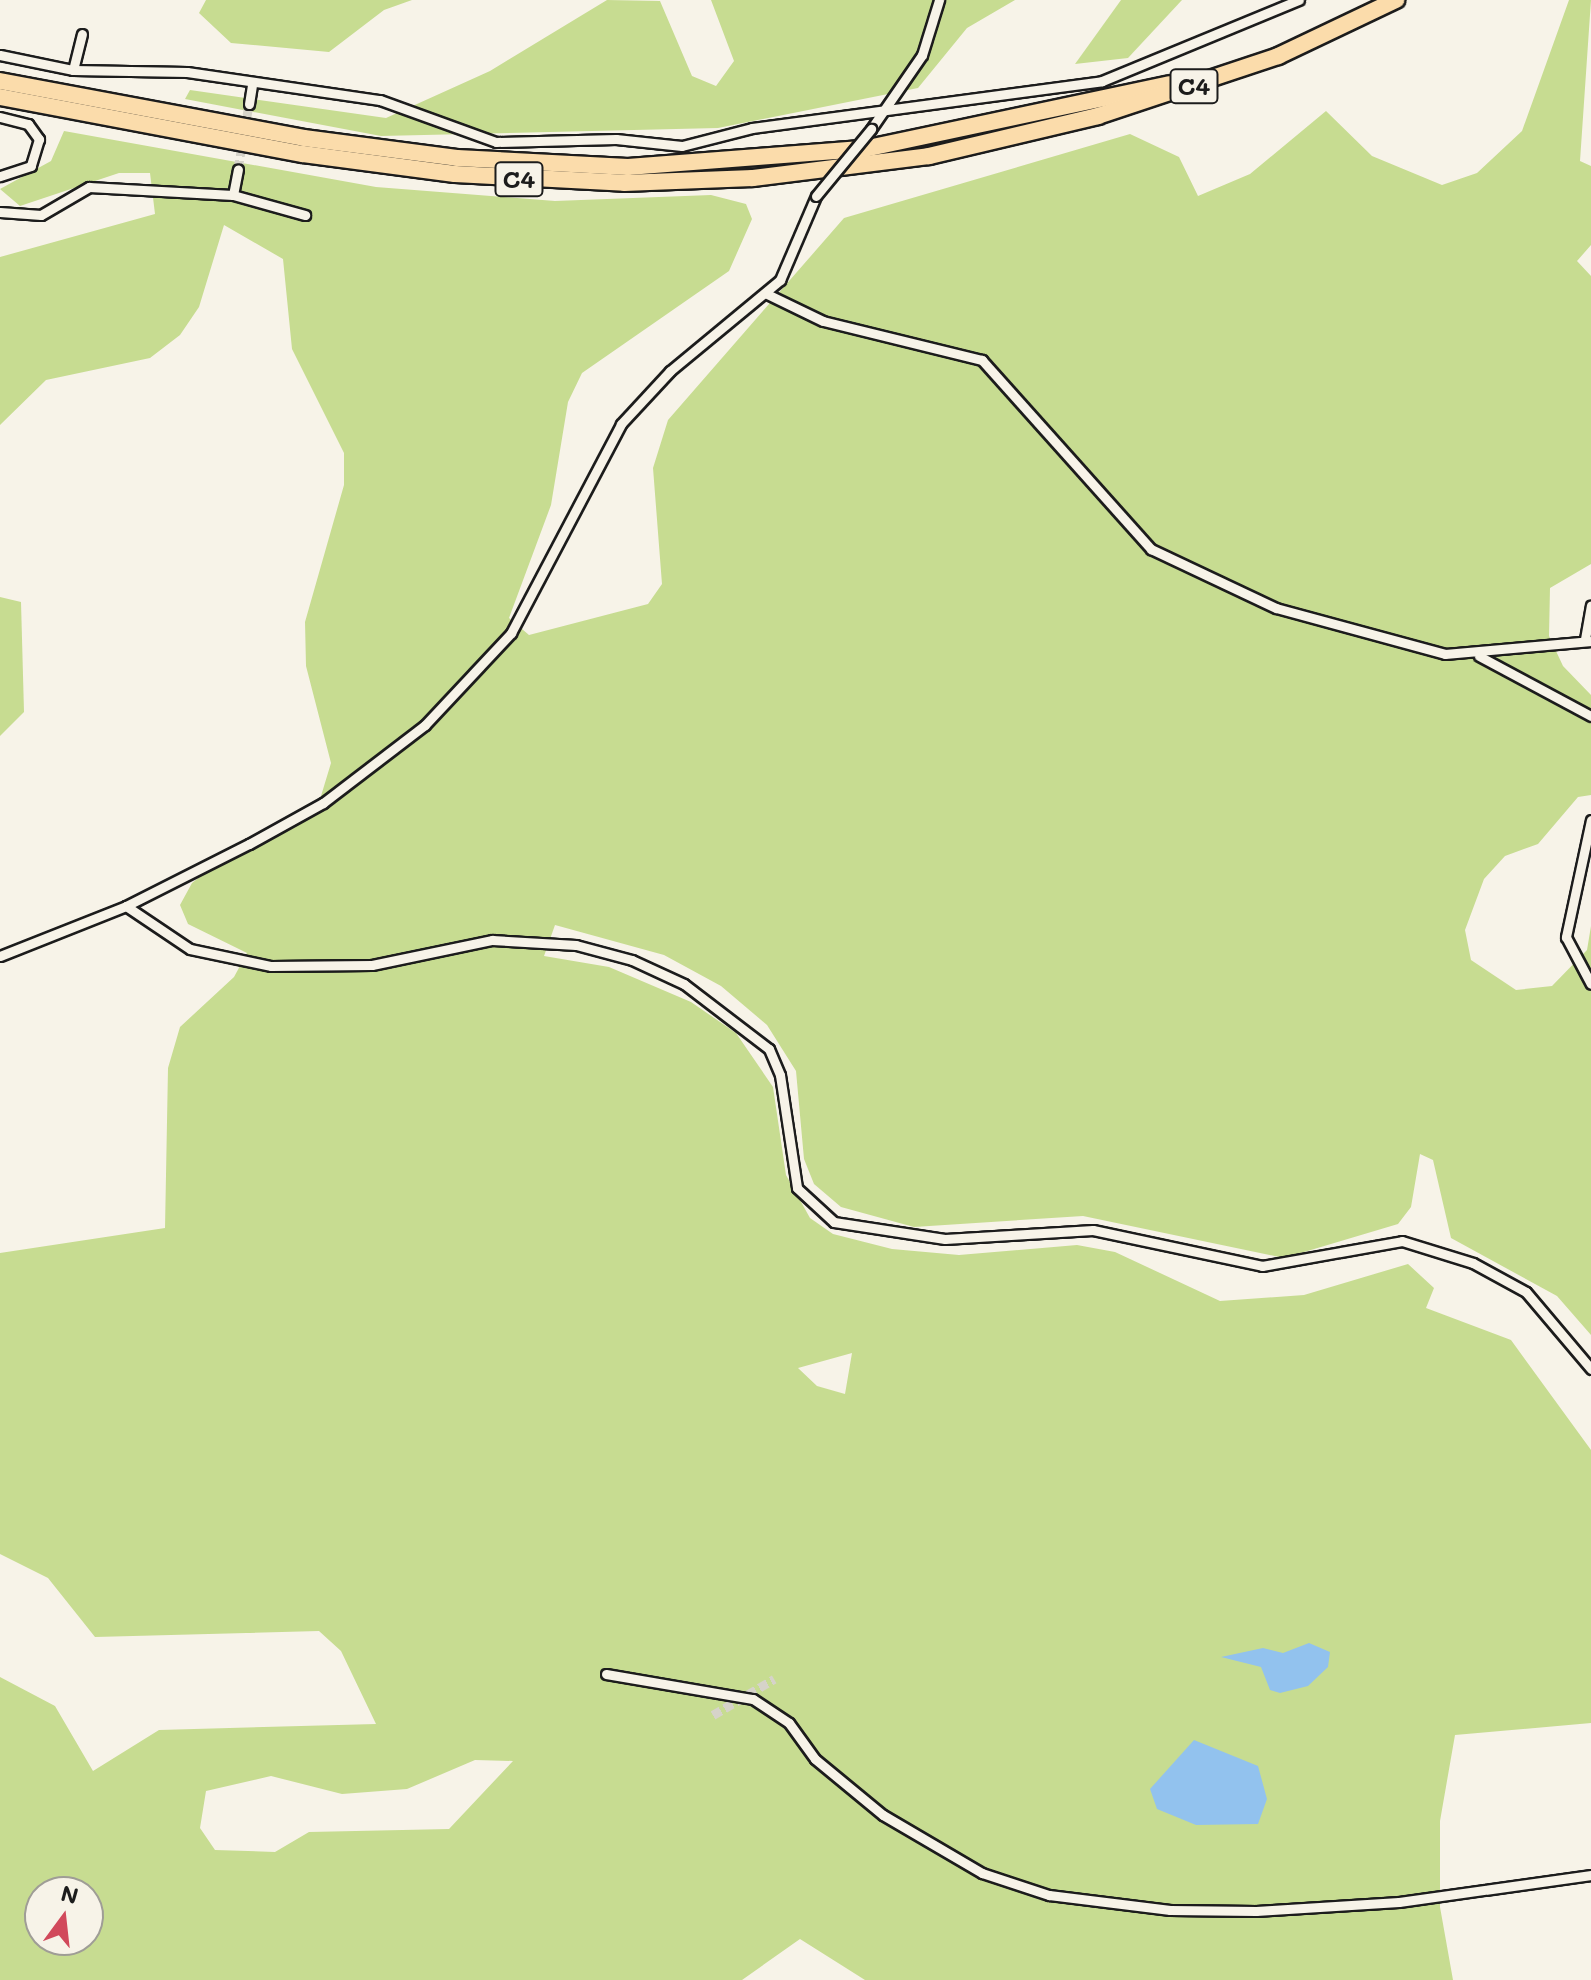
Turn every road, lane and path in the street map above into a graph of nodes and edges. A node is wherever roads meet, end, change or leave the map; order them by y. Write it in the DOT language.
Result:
graph roads {
  1 [pos="939,0"];
  2 [pos="1299,0"];
  3 [pos="1396,0"];
  4 [pos="1341,25"];
  5 [pos="82,34"];
  6 [pos="0,55"];
  7 [pos="73,70"];
  8 [pos="0,81"];
  9 [pos="252,85"];
  10 [pos="0,97"];
  11 [pos="249,104"];
  12 [pos="890,108"];
  13 [pos="0,117"];
  14 [pos="238,169"];
  15 [pos="0,176"];
  16 [pos="233,195"];
  17 [pos="0,212"];
  18 [pos="305,215"];
  19 [pos="765,293"];
  20 [pos="1591,606"];
  21 [pos="1588,640"];
  22 [pos="1477,655"];
  23 [pos="1591,716"];
  24 [pos="1591,820"];
  25 [pos="126,906"];
  26 [pos="0,956"];
  27 [pos="1591,984"];
  28 [pos="1591,1369"];
  29 [pos="606,1674"];
  30 [pos="1591,1875"];
  1 -- 12 [label="street"];
  2 -- 12 [label="street"];
  3 -- 4 [label="highway, C4"];
  4 -- 8 [label="highway, C4"];
  4 -- 10 [label="highway, C4"];
  5 -- 7 [label="street"];
  6 -- 7 [label="street"];
  7 -- 9 [label="street"];
  9 -- 11 [label="street"];
  9 -- 12 [label="street"];
  12 -- 19 [label="street, bridge"];
  13 -- 15 [label="street"];
  14 -- 16 [label="street"];
  16 -- 17 [label="street"];
  16 -- 18 [label="street"];
  19 -- 22 [label="street"];
  19 -- 25 [label="street"];
  20 -- 21 [label="street"];
  21 -- 22 [label="street"];
  22 -- 23 [label="street"];
  24 -- 27 [label="street"];
  25 -- 26 [label="street"];
  25 -- 28 [label="street"];
  29 -- 30 [label="street"];
}
